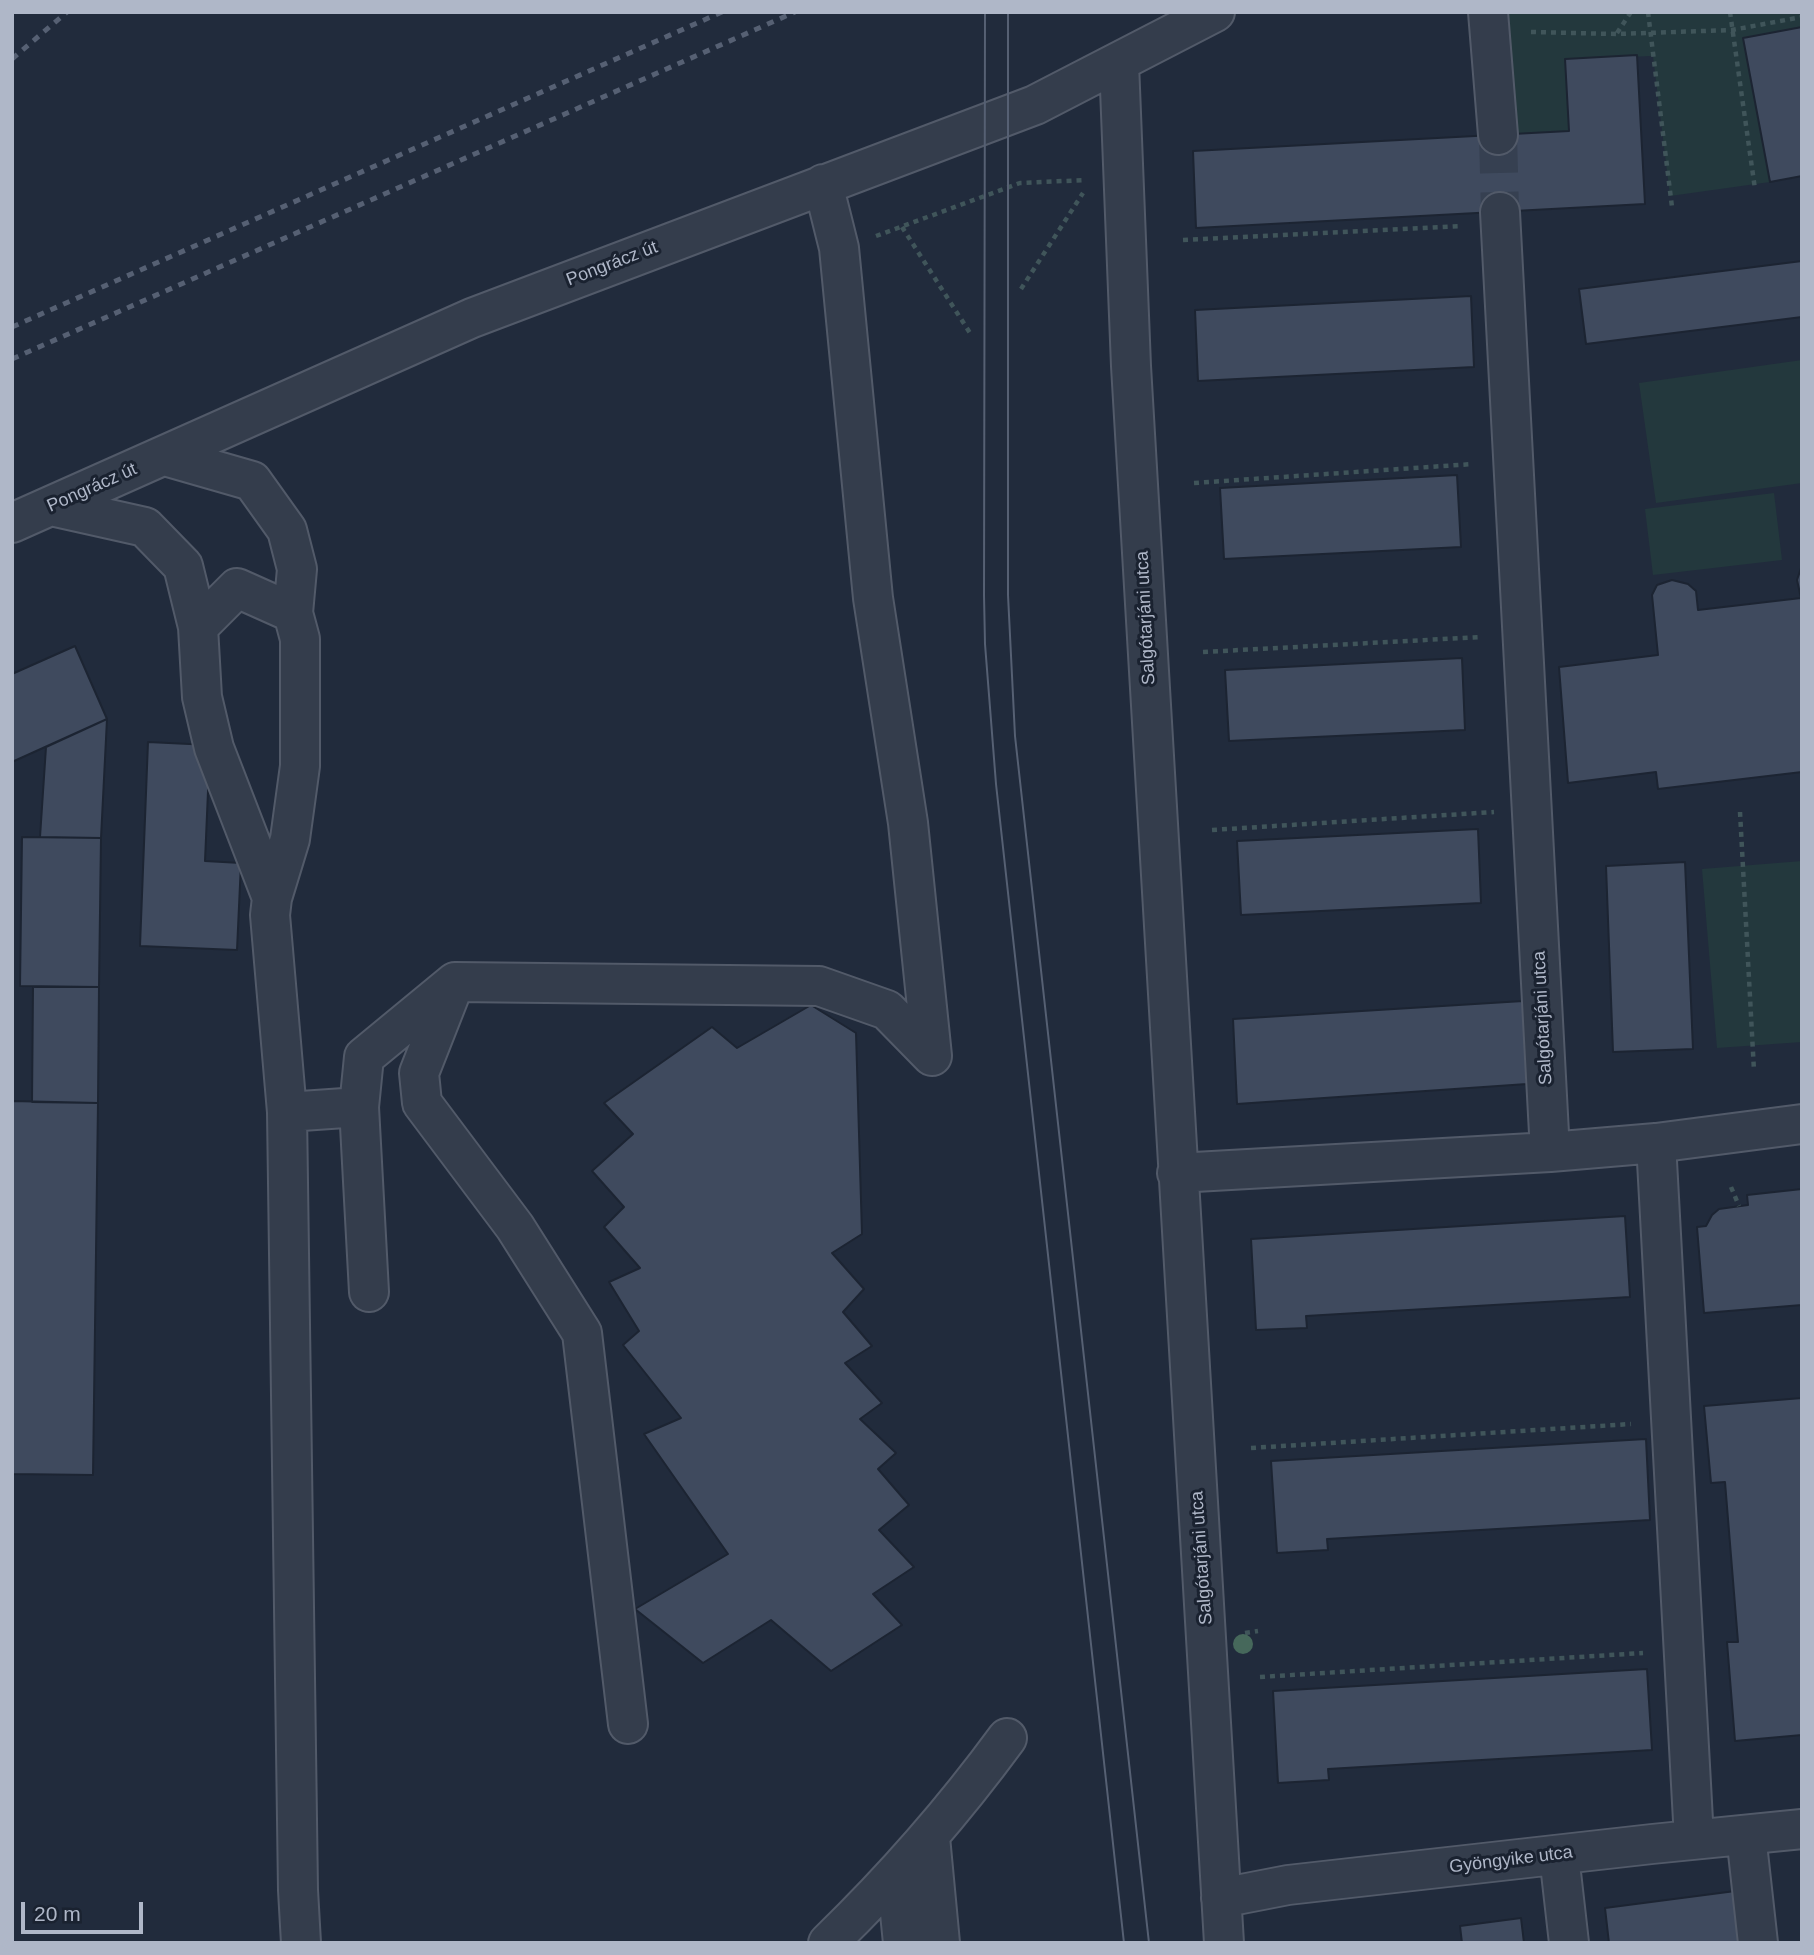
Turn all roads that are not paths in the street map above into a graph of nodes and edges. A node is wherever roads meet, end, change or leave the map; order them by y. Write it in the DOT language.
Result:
graph roads {
  1 [pos="1215,12"];
  2 [pos="1489,22"];
  3 [pos="1119,63"];
  4 [pos="1497,135"];
  5 [pos="822,184"];
  6 [pos="1492,220"];
  7 [pos="165,456"];
  8 [pos="51,506"];
  9 [pos="12,523"];
  10 [pos="293,614"];
  11 [pos="198,627"];
  12 [pos="272,898"];
  13 [pos="455,982"];
  14 [pos="359,1107"];
  15 [pos="287,1112"];
  16 [pos="1802,1124"];
  17 [pos="1656,1143"];
  18 [pos="1550,1152"];
  19 [pos="1177,1173"];
  20 [pos="369,1292"];
  21 [pos="628,1724"];
  22 [pos="1007,1738"];
  23 [pos="1802,1829"];
  24 [pos="1746,1835"];
  25 [pos="930,1837"];
  26 [pos="1694,1839"];
  27 [pos="1559,1854"];
  28 [pos="896,1873"];
  29 [pos="1221,1898"];
  30 [pos="842,1941"];
  31 [pos="301,1943"];
  32 [pos="903,1943"];
  33 [pos="940,1943"];
  34 [pos="1224,1943"];
  35 [pos="1569,1943"];
  36 [pos="1758,1943"];
  1 -- 3 [label="street, Pongrácz út"];
  2 -- 4 [label="street"];
  3 -- 5 [label="street, Pongrácz út"];
  3 -- 19 [label="street, Salgótarjáni utca"];
  5 -- 7 [label="street, Pongrácz út"];
  5 -- 13 [label="street"];
  6 -- 18 [label="street, Salgótarjáni utca"];
  7 -- 8 [label="street, Pongrácz út"];
  7 -- 10 [label="street"];
  8 -- 9 [label="street, Pongrácz út"];
  8 -- 11 [label="street"];
  10 -- 11 [label="street"];
  10 -- 12 [label="street"];
  11 -- 12 [label="street"];
  12 -- 15 [label="street"];
  13 -- 14 [label="street"];
  13 -- 21 [label="street"];
  14 -- 15 [label="street"];
  14 -- 20 [label="street"];
  15 -- 31 [label="street"];
  16 -- 17 [label="street"];
  17 -- 18 [label="street"];
  17 -- 26 [label="street"];
  18 -- 19 [label="street"];
  19 -- 29 [label="street, Salgótarjáni utca"];
  22 -- 25 [label="street"];
  23 -- 24 [label="street, Gyöngyike utca"];
  24 -- 26 [label="street, Gyöngyike utca"];
  24 -- 36 [label="street"];
  25 -- 28 [label="street"];
  25 -- 33 [label="street"];
  26 -- 27 [label="street, Gyöngyike utca"];
  27 -- 29 [label="street, Gyöngyike utca"];
  27 -- 35 [label="street"];
  28 -- 30 [label="street"];
  28 -- 32 [label="street"];
  29 -- 34 [label="street, Salgótarjáni utca"];
}
